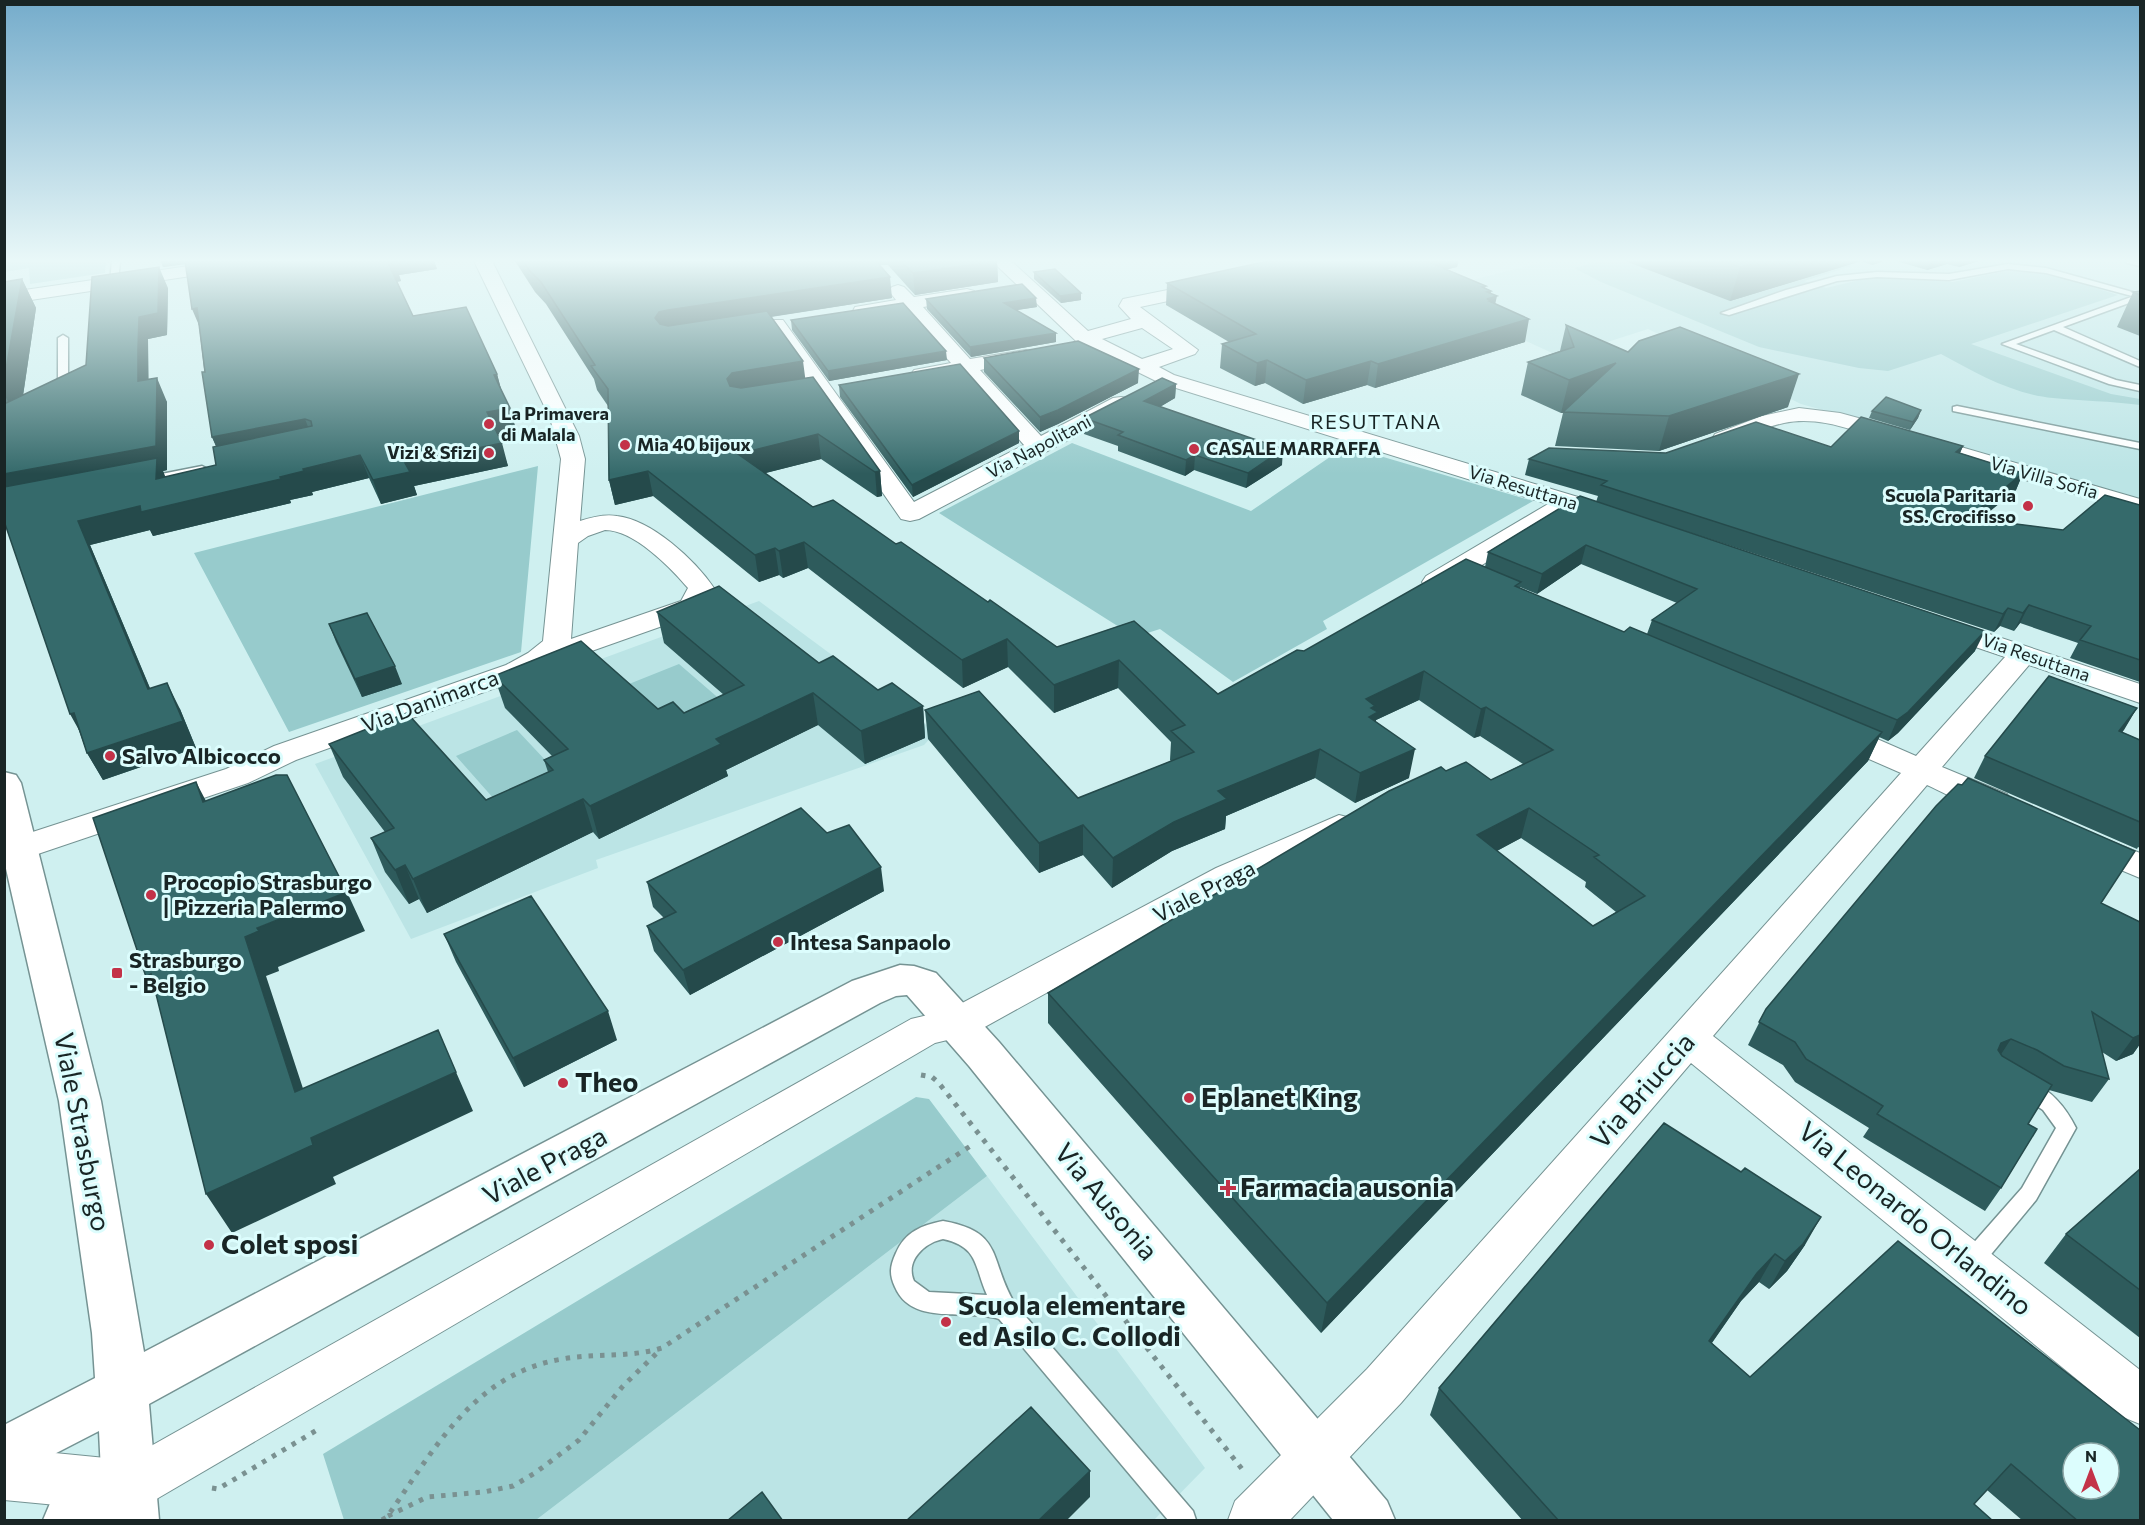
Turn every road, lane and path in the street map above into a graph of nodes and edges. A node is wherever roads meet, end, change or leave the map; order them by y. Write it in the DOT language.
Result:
graph roads {
  1 [pos="519,332"];
  2 [pos="782,332"];
  3 [pos="934,332"];
  4 [pos="1073,332"];
  5 [pos="1114,332"];
  6 [pos="1162,332"];
  7 [pos="2040,332"];
  8 [pos="2066,332"];
  9 [pos="63,338"];
  10 [pos="1083,343"];
  11 [pos="1047,352"];
  12 [pos="2140,364"];
  13 [pos="964,366"];
  14 [pos="1139,367"];
  15 [pos="906,376"];
  16 [pos="1167,379"];
  17 [pos="847,386"];
  18 [pos="2140,388"];
  19 [pos="823,390"];
  20 [pos="801,394"];
  21 [pos="43,396"];
  22 [pos="1957,409"];
  23 [pos="1916,442"];
  24 [pos="1704,446"];
  25 [pos="2140,446"];
  26 [pos="1038,447"];
  27 [pos="1938,448"];
  28 [pos="1521,465"];
  29 [pos="210,468"];
  30 [pos="1499,480"];
  31 [pos="130,483"];
  32 [pos="1569,502"];
  33 [pos="2140,506"];
  34 [pos="1631,523"];
  35 [pos="566,541"];
  36 [pos="1455,571"];
  37 [pos="1488,585"];
  38 [pos="1413,594"];
  39 [pos="1923,620"];
  40 [pos="556,642"];
  41 [pos="2024,653"];
  42 [pos="2140,694"];
  43 [pos="1813,723"];
  44 [pos="1922,770"];
  45 [pos="1370,811"];
  46 [pos="10,815"];
  47 [pos="2025,815"];
  48 [pos="2067,834"];
  49 [pos="2140,866"];
  50 [pos="958,1023"];
  51 [pos="1689,1039"];
  52 [pos="914,1076"];
  53 [pos="2005,1077"];
  54 [pos="972,1144"];
  55 [pos="1970,1263"];
  56 [pos="1007,1311"];
  57 [pos="662,1348"];
  58 [pos="122,1392"];
  59 [pos="2140,1400"];
  60 [pos="319,1429"];
  61 [pos="4,1454"];
  62 [pos="1316,1457"];
  63 [pos="4,1474"];
  64 [pos="207,1488"];
  65 [pos="131,1503"];
  66 [pos="1262,1512"];
  67 [pos="385,1519"];
  68 [pos="70,1521"];
  69 [pos="1184,1521"];
  70 [pos="1368,1521"];
  1 -- 35 [label="street"];
  2 -- 19 [label="street"];
  3 -- 13 [label="street"];
  4 -- 10 [label="street, Via Resuttana"];
  5 -- 10 [label="street"];
  6 -- 14 [label="street"];
  7 -- 18 [label="lane"];
  8 -- 12 [label="lane"];
  9 -- 21 [label="lane"];
  10 -- 14 [label="street, Via Resuttana"];
  11 -- 13 [label="street"];
  13 -- 15 [label="street"];
  13 -- 26 [label="street"];
  14 -- 16 [label="street, Via Resuttana"];
  16 -- 26 [label="street, Via Napolitani"];
  16 -- 30 [label="street, Via Resuttana"];
  17 -- 19 [label="street"];
  19 -- 20 [label="street"];
  19 -- 26 [label="street, Via Napolitani"];
  22 -- 25 [label="lane"];
  23 -- 24 [label="street"];
  27 -- 33 [label="street, Via Villa Sofia"];
  28 -- 30 [label="street"];
  29 -- 31 [label="lane"];
  30 -- 32 [label="street, Via Resuttana"];
  32 -- 34 [label="street, Via Resuttana"];
  32 -- 36 [label="street"];
  35 -- 40 [label="street"];
  35 -- 40 [label="street"];
  36 -- 37 [label="street"];
  36 -- 38 [label="street"];
  39 -- 41 [label="street, Via Resuttana"];
  40 -- 46 [label="street, Via Danimarca"];
  41 -- 42 [label="street, Via Resuttana"];
  41 -- 44 [label="street, Via Briuccia"];
  43 -- 44 [label="street"];
  44 -- 47 [label="street"];
  44 -- 51 [label="street, Via Briuccia"];
  45 -- 50 [label="street, Viale Praga"];
  46 -- 58 [label="street, Viale Strasburgo"];
  48 -- 49 [label="street"];
  50 -- 58 [label="street, Viale Praga"];
  50 -- 62 [label="street, Via Ausonia"];
  50 -- 65 [label="street, Viale Praga"];
  51 -- 55 [label="street, Via Leonardo Orlandino"];
  51 -- 62 [label="street, Via Briuccia"];
  52 -- 66 [label="path"];
  53 -- 55 [label="lane"];
  54 -- 57 [label="path"];
  55 -- 59 [label="street, Via Leonardo Orlandino"];
  56 -- 56 [label="lane"];
  56 -- 69 [label="lane"];
  57 -- 67 [label="path"];
  57 -- 67 [label="path"];
  58 -- 61 [label="street, Viale Praga"];
  58 -- 65 [label="street, Viale Strasburgo"];
  60 -- 64 [label="path"];
  62 -- 66 [label="street, Via Briuccia"];
  62 -- 70 [label="street, Via Ausonia"];
  63 -- 65 [label="street"];
  65 -- 68 [label="street"];
}
